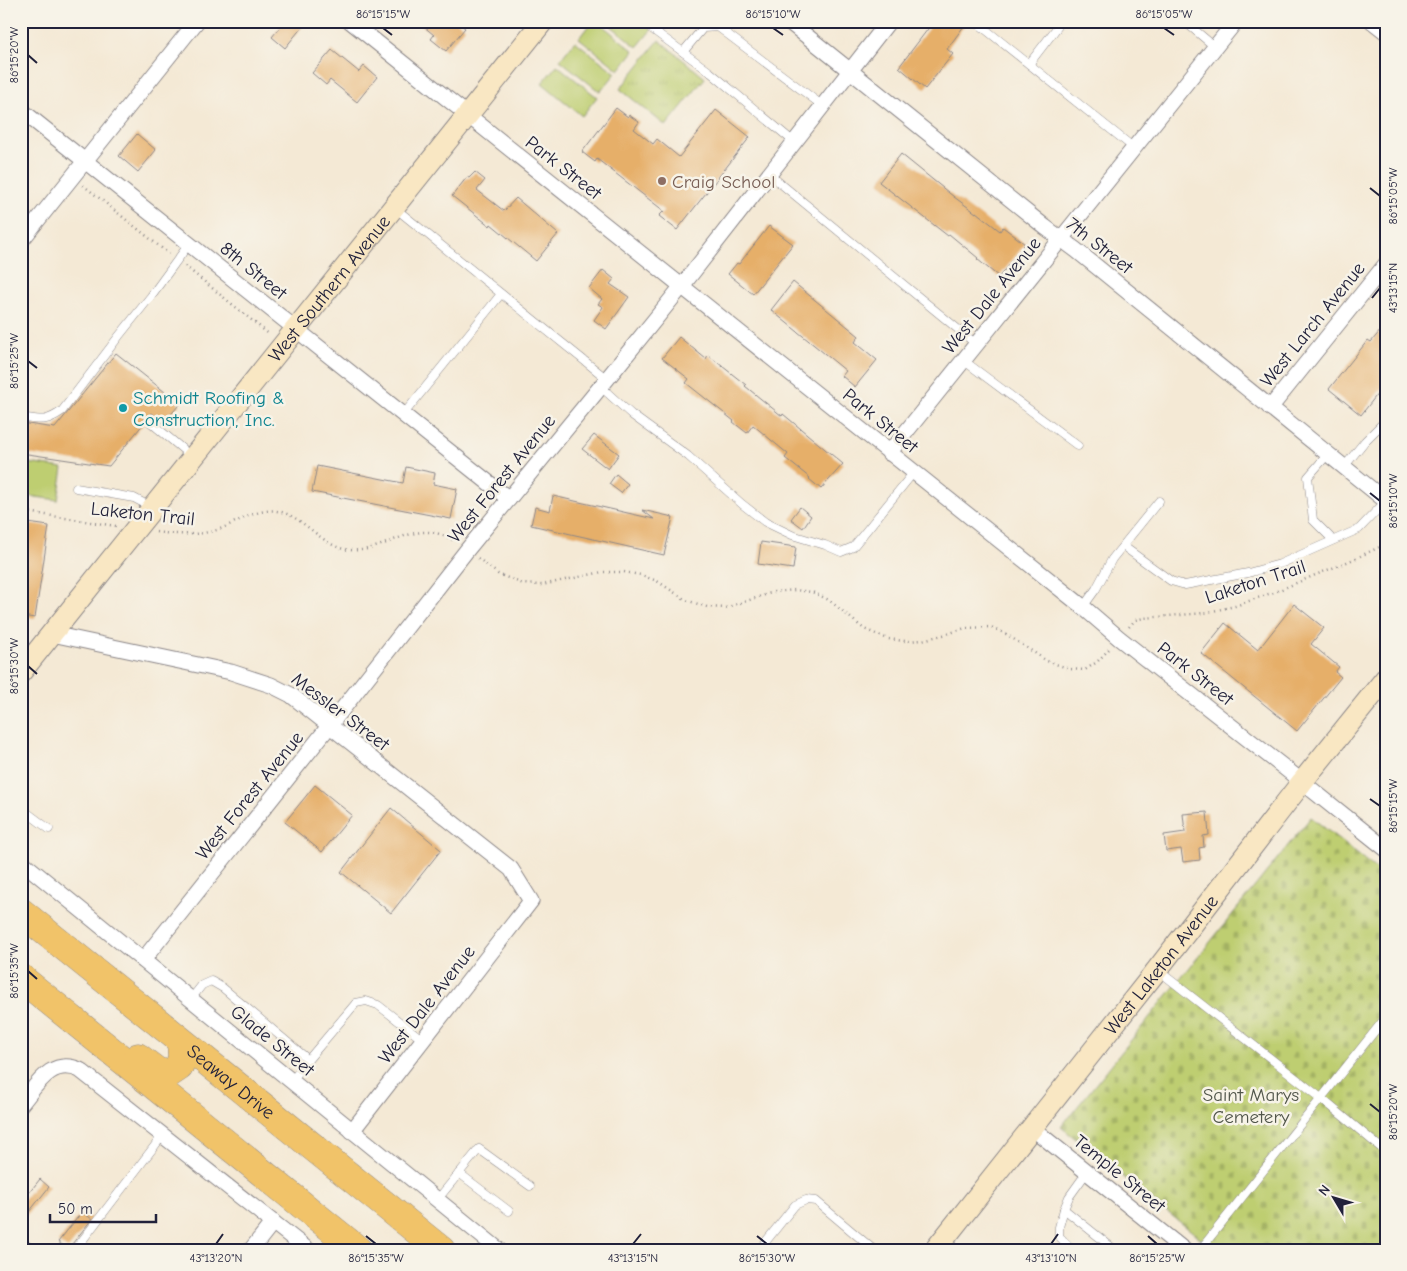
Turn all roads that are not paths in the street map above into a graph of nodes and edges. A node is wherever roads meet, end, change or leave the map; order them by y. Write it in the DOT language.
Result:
graph roads {
  1 [pos="197,21"];
  2 [pos="350,21"];
  3 [pos="543,21"];
  4 [pos="642,21"];
  5 [pos="788,21"];
  6 [pos="890,21"];
  7 [pos="975,21"];
  8 [pos="1062,21"];
  9 [pos="1184,21"];
  10 [pos="1236,21"];
  11 [pos="1372,21"];
  12 [pos="1386,32"];
  13 [pos="1216,46"];
  14 [pos="683,52"];
  15 [pos="1029,64"];
  16 [pos="850,70"];
  17 [pos="823,106"];
  18 [pos="21,110"];
  19 [pos="468,115"];
  20 [pos="794,142"];
  21 [pos="1134,148"];
  22 [pos="85,161"];
  23 [pos="769,174"];
  24 [pos="394,208"];
  25 [pos="1061,239"];
  26 [pos="21,242"];
  27 [pos="189,244"];
  28 [pos="1386,264"];
  29 [pos="682,286"];
  30 [pos="501,294"];
  31 [pos="295,330"];
  32 [pos="976,344"];
  33 [pos="963,360"];
  34 [pos="604,383"];
  35 [pos="1270,408"];
  36 [pos="403,415"];
  37 [pos="21,417"];
  38 [pos="149,420"];
  39 [pos="1386,420"];
  40 [pos="1078,446"];
  41 [pos="890,453"];
  42 [pos="1328,454"];
  43 [pos="194,458"];
  44 [pos="1344,467"];
  45 [pos="914,472"];
  46 [pos="76,488"];
  47 [pos="509,499"];
  48 [pos="1159,500"];
  49 [pos="1386,501"];
  50 [pos="153,508"];
  51 [pos="1333,540"];
  52 [pos="1123,546"];
  53 [pos="1083,607"];
  54 [pos="52,634"];
  55 [pos="21,672"];
  56 [pos="1386,678"];
  57 [pos="330,725"];
  58 [pos="1302,782"];
  59 [pos="21,808"];
  60 [pos="49,829"];
  61 [pos="1386,849"];
  62 [pos="21,861"];
  63 [pos="531,901"];
  64 [pos="21,912"];
  65 [pos="143,960"];
  66 [pos="21,964"];
  67 [pos="1157,970"];
  68 [pos="21,978"];
  69 [pos="191,999"];
  70 [pos="1386,1017"];
  71 [pos="423,1040"];
  72 [pos="181,1042"];
  73 [pos="307,1061"];
  74 [pos="291,1082"];
  75 [pos="1321,1098"];
  76 [pos="21,1104"];
  77 [pos="1032,1128"];
  78 [pos="352,1131"];
  79 [pos="163,1135"];
  80 [pos="1386,1152"];
  81 [pos="1087,1172"];
  82 [pos="459,1173"];
  83 [pos="530,1186"];
  84 [pos="437,1200"];
  85 [pos="1064,1209"];
  86 [pos="509,1211"];
  87 [pos="274,1222"];
  88 [pos="947,1239"];
  89 [pos="21,1246"];
  90 [pos="872,1249"];
  91 [pos="26,1250"];
  92 [pos="74,1250"];
  93 [pos="251,1250"];
  94 [pos="308,1250"];
  95 [pos="358,1250"];
  96 [pos="441,1250"];
  97 [pos="499,1250"];
  98 [pos="759,1250"];
  99 [pos="1072,1250"];
  100 [pos="1115,1250"];
  101 [pos="1184,1250"];
  102 [pos="1200,1250"];
  1 -- 22 [label="street"];
  2 -- 19 [label="street, Park Street"];
  3 -- 19 [label="street, West Southern Avenue"];
  4 -- 14 [label="lane"];
  5 -- 16 [label="street, 7th Street"];
  6 -- 16 [label="street, West Forest Avenue"];
  7 -- 15 [label="lane"];
  8 -- 15 [label="lane"];
  9 -- 13 [label="lane"];
  10 -- 13 [label="street, West Dale Avenue"];
  11 -- 12 [label="street"];
  13 -- 21 [label="street, West Dale Avenue"];
  14 -- 17 [label="lane"];
  14 -- 20 [label="lane"];
  15 -- 21 [label="lane"];
  16 -- 17 [label="street, West Forest Avenue"];
  16 -- 25 [label="street, 7th Street"];
  17 -- 20 [label="street, West Forest Avenue"];
  18 -- 22 [label="street, 8th Street"];
  19 -- 24 [label="street, West Southern Avenue"];
  19 -- 29 [label="street, Park Street"];
  20 -- 23 [label="street, West Forest Avenue"];
  21 -- 25 [label="street, West Dale Avenue"];
  22 -- 26 [label="street"];
  22 -- 27 [label="street, 8th Street"];
  23 -- 29 [label="street, West Forest Avenue"];
  23 -- 32 [label="lane"];
  24 -- 30 [label="lane"];
  24 -- 31 [label="street, West Southern Avenue"];
  25 -- 32 [label="street, West Dale Avenue"];
  25 -- 35 [label="street, 7th Street"];
  27 -- 31 [label="street, 8th Street"];
  27 -- 37 [label="lane"];
  28 -- 35 [label="street, West Larch Avenue"];
  29 -- 34 [label="street, West Forest Avenue"];
  29 -- 41 [label="street, Park Street"];
  30 -- 34 [label="lane"];
  30 -- 36 [label="lane"];
  31 -- 36 [label="street, 8th Street"];
  31 -- 43 [label="street, West Southern Avenue"];
  32 -- 33 [label="street, West Dale Avenue"];
  33 -- 40 [label="lane"];
  33 -- 41 [label="street, West Dale Avenue"];
  34 -- 45 [label="lane"];
  34 -- 47 [label="street, West Forest Avenue"];
  35 -- 42 [label="street, 7th Street"];
  36 -- 47 [label="street, 8th Street"];
  38 -- 43 [label="lane"];
  39 -- 44 [label="lane"];
  41 -- 45 [label="street, Park Street"];
  42 -- 44 [label="street, 7th Street"];
  42 -- 51 [label="lane"];
  43 -- 50 [label="street, West Southern Avenue"];
  44 -- 49 [label="street, 7th Street"];
  45 -- 53 [label="street, Park Street"];
  46 -- 50 [label="lane"];
  47 -- 57 [label="street, West Forest Avenue"];
  48 -- 52 [label="lane"];
  49 -- 51 [label="lane"];
  50 -- 54 [label="street, West Southern Avenue"];
  51 -- 52 [label="lane"];
  52 -- 53 [label="lane"];
  53 -- 58 [label="street, Park Street"];
  54 -- 55 [label="street, West Southern Avenue"];
  54 -- 57 [label="street, Messler Street"];
  56 -- 58 [label="street, West Laketon Avenue"];
  57 -- 63 [label="street, Messler Street"];
  57 -- 65 [label="street, West Forest Avenue"];
  58 -- 61 [label="street, Park Street"];
  58 -- 67 [label="street, West Laketon Avenue"];
  59 -- 60 [label="lane"];
  62 -- 65 [label="street, Glade Street"];
  63 -- 71 [label="street, West Dale Avenue"];
  64 -- 72 [label="highway, Seaway Drive"];
  65 -- 69 [label="street, Glade Street"];
  66 -- 72 [label="highway"];
  67 -- 75 [label="lane"];
  67 -- 77 [label="street, West Laketon Avenue"];
  68 -- 95 [label="highway"];
  69 -- 73 [label="lane"];
  69 -- 74 [label="street, Glade Street"];
  70 -- 75 [label="lane"];
  71 -- 73 [label="lane"];
  71 -- 78 [label="street, West Dale Avenue"];
  72 -- 96 [label="highway, Seaway Drive"];
  73 -- 74 [label="lane"];
  74 -- 78 [label="street, Glade Street"];
  75 -- 80 [label="lane"];
  75 -- 102 [label="lane"];
  76 -- 79 [label="street"];
  77 -- 81 [label="street, Temple Street"];
  77 -- 88 [label="street, West Laketon Avenue"];
  78 -- 84 [label="street, Glade Street"];
  79 -- 87 [label="street"];
  79 -- 92 [label="lane"];
  81 -- 85 [label="lane"];
  81 -- 101 [label="street, Temple Street"];
  82 -- 83 [label="lane"];
  82 -- 84 [label="lane"];
  82 -- 86 [label="lane"];
  84 -- 97 [label="street, Glade Street"];
  85 -- 99 [label="lane"];
  85 -- 100 [label="lane"];
  87 -- 93 [label="street"];
  87 -- 94 [label="street"];
  89 -- 91 [label="street"];
  90 -- 98 [label="lane"];
}
